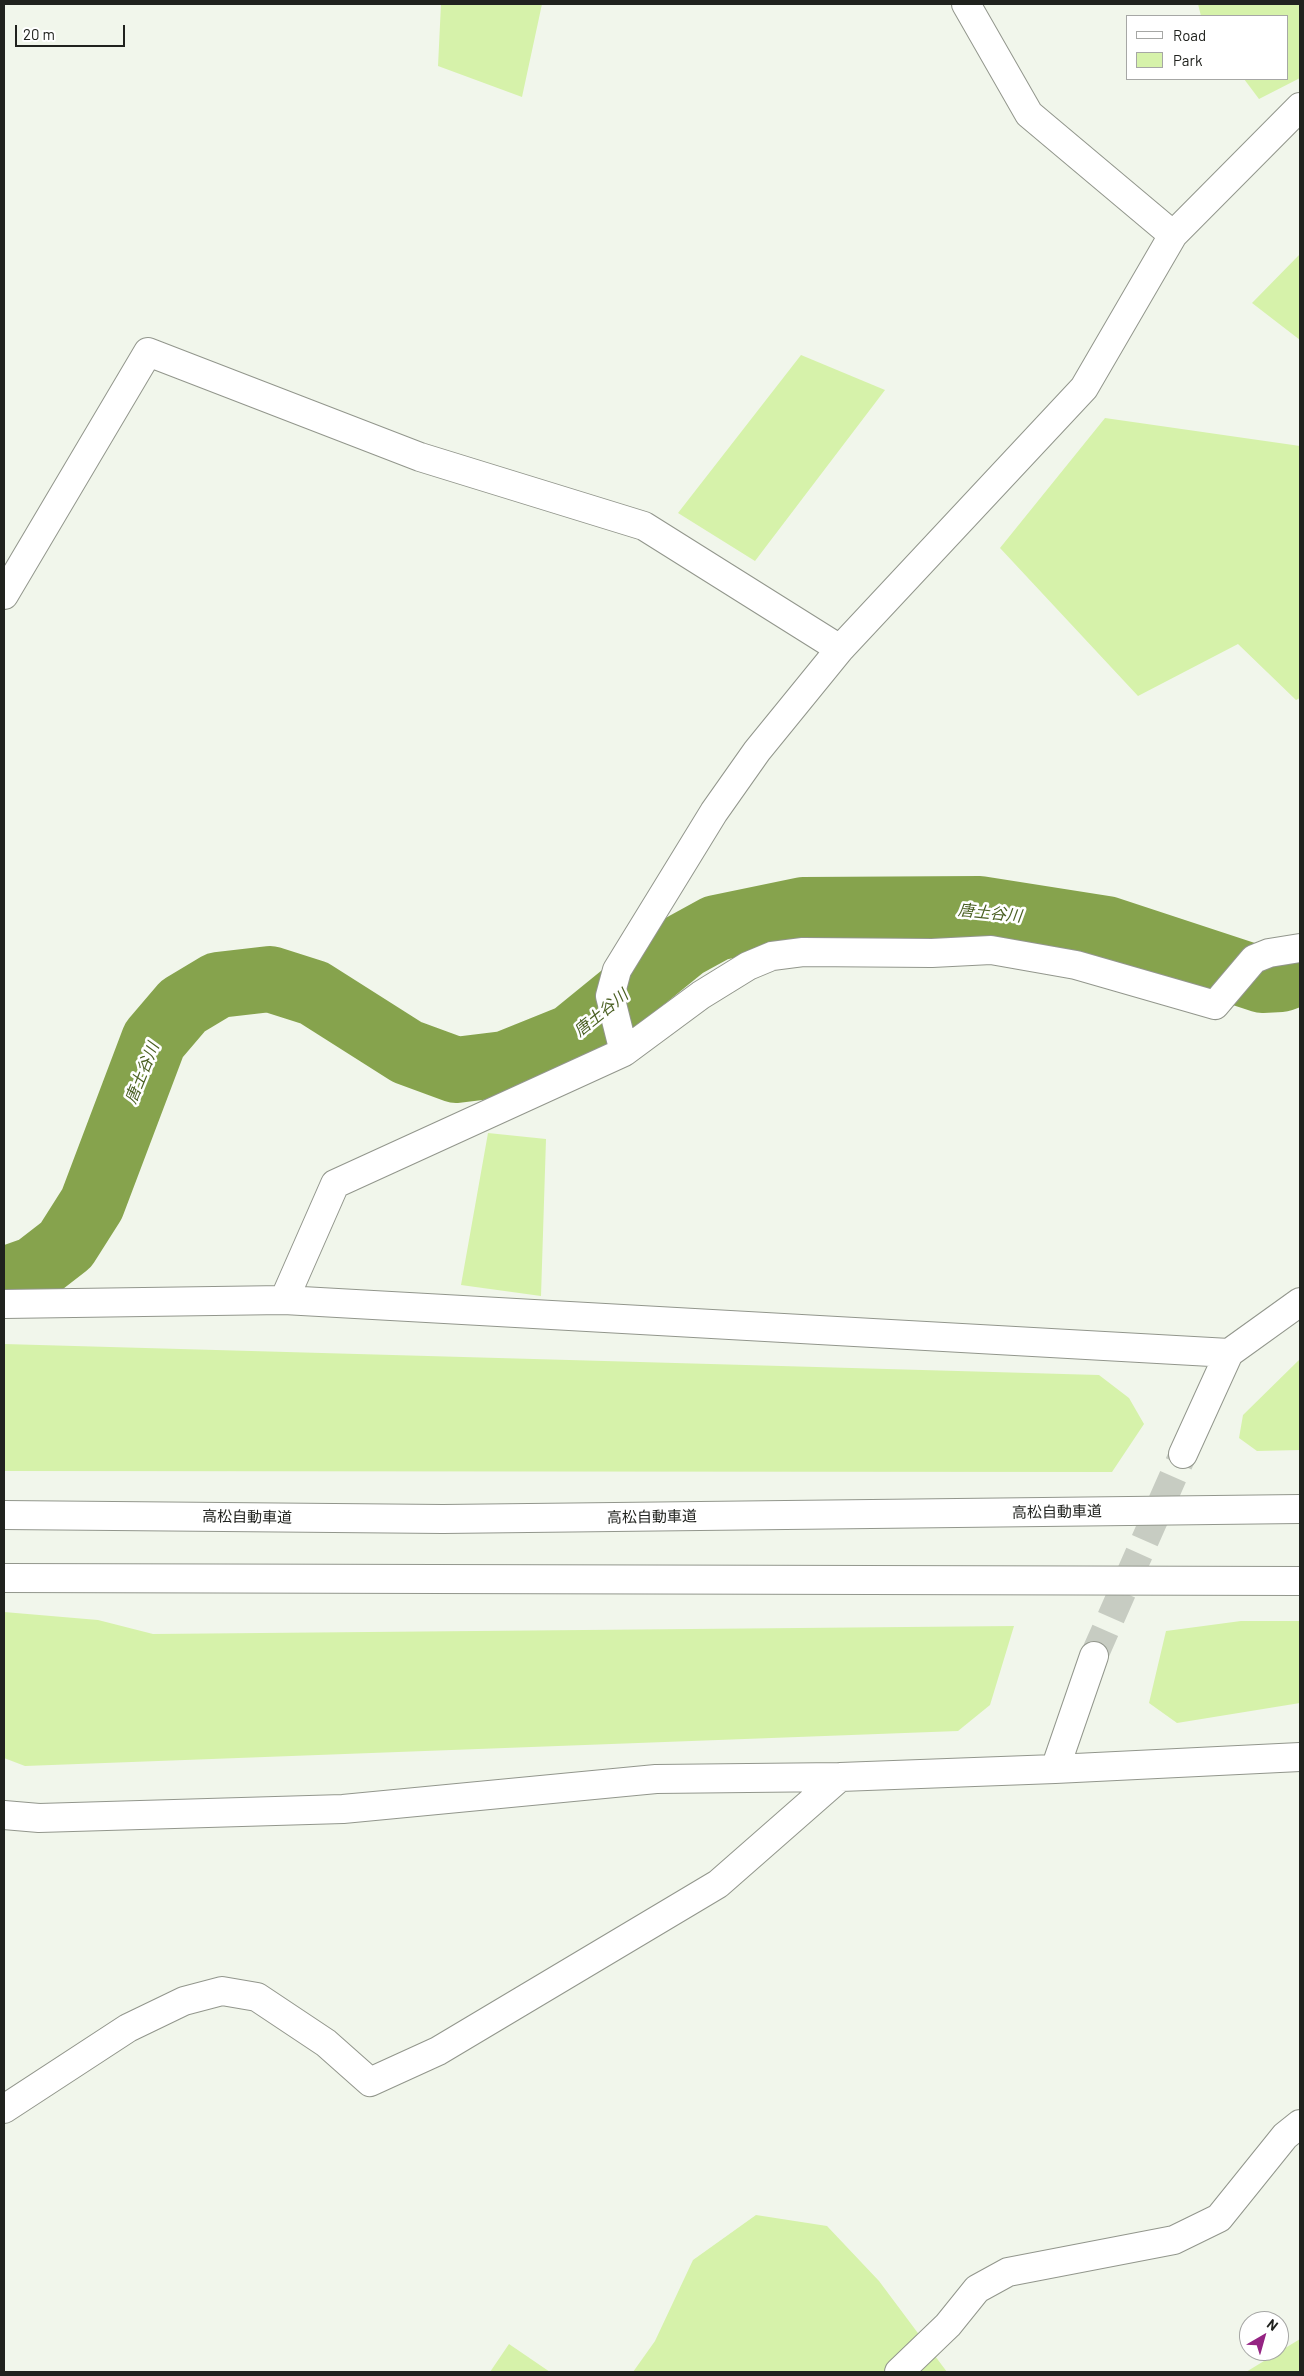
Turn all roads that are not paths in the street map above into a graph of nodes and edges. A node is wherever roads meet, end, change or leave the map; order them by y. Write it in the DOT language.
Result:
graph roads {
  1 [pos="966,4"];
  2 [pos="1300,107"];
  3 [pos="1173,235"];
  4 [pos="4,595"];
  5 [pos="840,649"];
  6 [pos="1300,948"];
  7 [pos="622,1044"];
  8 [pos="284,1300"];
  9 [pos="1300,1302"];
  10 [pos="4,1304"];
  11 [pos="1229,1353"];
  12 [pos="1183,1454"];
  13 [pos="1300,1509"];
  14 [pos="4,1515"];
  15 [pos="4,1578"];
  16 [pos="1300,1581"];
  17 [pos="1094,1656"];
  18 [pos="1300,1757"];
  19 [pos="1055,1770"];
  20 [pos="840,1776"];
  21 [pos="4,1815"];
  22 [pos="4,2109"];
  23 [pos="1300,2124"];
  24 [pos="899,2372"];
  1 -- 3 [label="main road"];
  2 -- 3 [label="main road"];
  3 -- 5 [label="main road"];
  4 -- 5 [label="main road"];
  5 -- 7 [label="main road"];
  6 -- 7 [label="main road"];
  7 -- 8 [label="main road"];
  8 -- 10 [label="main road"];
  8 -- 11 [label="main road"];
  9 -- 11 [label="main road"];
  11 -- 12 [label="main road"];
  13 -- 14 [label="main road, 高松自動車道"];
  15 -- 16 [label="main road"];
  17 -- 19 [label="main road"];
  18 -- 19 [label="main road"];
  19 -- 20 [label="main road"];
  20 -- 21 [label="main road"];
  20 -- 22 [label="main road"];
  23 -- 24 [label="main road"];
}
